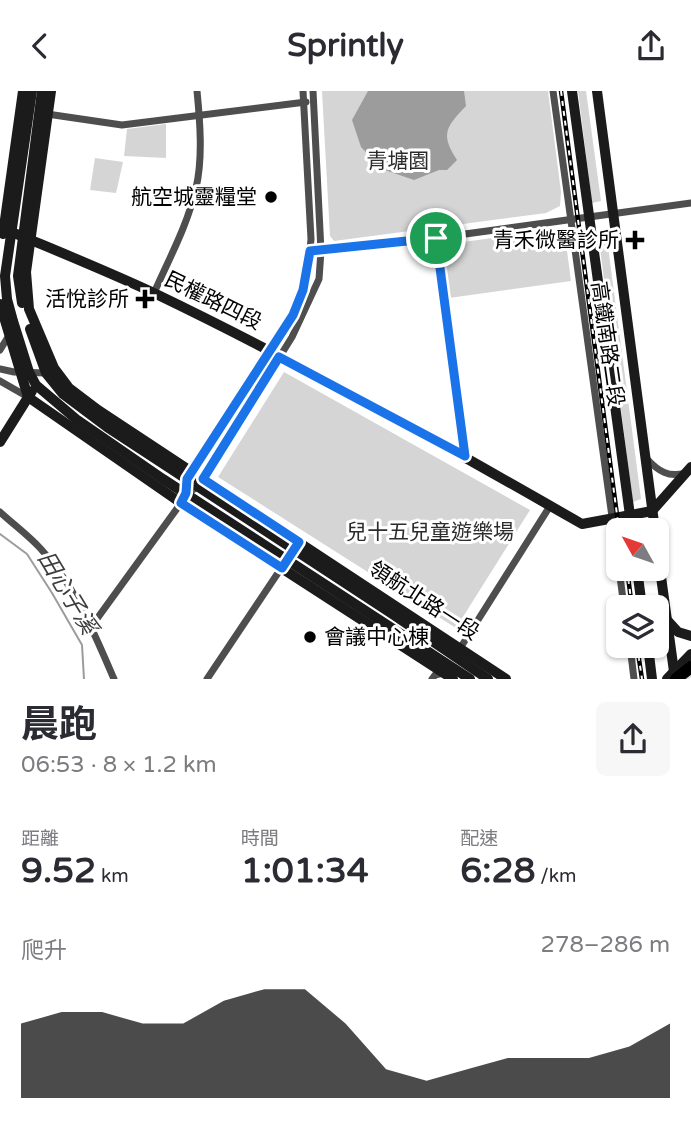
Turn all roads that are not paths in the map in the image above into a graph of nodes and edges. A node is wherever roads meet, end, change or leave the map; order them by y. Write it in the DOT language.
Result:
graph roads {
  1 [pos="23,91"];
  2 [pos="32,91"];
  3 [pos="42,91"];
  4 [pos="51,91"];
  5 [pos="197,91"];
  6 [pos="303,91"];
  7 [pos="313,91"];
  8 [pos="553,91"];
  9 [pos="572,91"];
  10 [pos="597,91"];
  11 [pos="313,101"];
  12 [pos="304,102"];
  13 [pos="47,114"];
  14 [pos="199,114"];
  15 [pos="691,203"];
  16 [pos="613,213"];
  17 [pos="589,215"];
  18 [pos="571,219"];
  19 [pos="5,229"];
  20 [pos="26,237"];
  21 [pos="436,238"];
  22 [pos="310,251"];
  23 [pos="321,251"];
  24 [pos="0,262"];
  25 [pos="154,293"];
  26 [pos="0,304"];
  27 [pos="8,337"];
  28 [pos="0,350"];
  29 [pos="275,354"];
  30 [pos="0,369"];
  31 [pos="50,370"];
  32 [pos="25,372"];
  33 [pos="0,381"];
  34 [pos="36,385"];
  35 [pos="28,397"];
  36 [pos="0,442"];
  37 [pos="465,456"];
  38 [pos="645,457"];
  39 [pos="689,470"];
  40 [pos="190,476"];
  41 [pos="201,483"];
  42 [pos="184,498"];
  43 [pos="550,506"];
  44 [pos="652,511"];
  45 [pos="0,512"];
  46 [pos="630,515"];
  47 [pos="612,517"];
  48 [pos="630,518"];
  49 [pos="653,518"];
  50 [pos="291,554"];
  51 [pos="669,623"];
  52 [pos="91,627"];
  53 [pos="691,636"];
  54 [pos="669,643"];
  55 [pos="691,655"];
  56 [pos="631,658"];
  57 [pos="649,658"];
  58 [pos="451,667"];
  59 [pos="691,667"];
  60 [pos="489,674"];
  61 [pos="673,677"];
  62 [pos="114,679"];
  63 [pos="206,679"];
  64 [pos="432,679"];
  65 [pos="470,679"];
  66 [pos="500,679"];
  67 [pos="506,679"];
  68 [pos="634,679"];
  69 [pos="652,679"];
  1 -- 19 [label="street"];
  2 -- 19 [label="street"];
  3 -- 20 [label="street"];
  4 -- 13 [label="street"];
  5 -- 14 [label="street"];
  6 -- 12 [label="street"];
  7 -- 11 [label="street"];
  8 -- 18 [label="street, 高鐵南路二段"];
  9 -- 17 [label="street, 高鐵南路二段"];
  10 -- 16 [label="street, 高鐵南路二段"];
  11 -- 12 [label="street"];
  11 -- 23 [label="street"];
  12 -- 14 [label="street"];
  12 -- 22 [label="street"];
  13 -- 14 [label="street"];
  13 -- 20 [label="street"];
  14 -- 25 [label="street"];
  15 -- 16 [label="street"];
  16 -- 17 [label="street"];
  16 -- 38 [label="street, 高鐵南路二段"];
  17 -- 18 [label="street"];
  17 -- 46 [label="street, 高鐵南路二段"];
  18 -- 21 [label="street"];
  18 -- 47 [label="street, 高鐵南路二段"];
  19 -- 20 [label="street, 民權路四段"];
  19 -- 24 [label="street"];
  19 -- 32 [label="street, 領航北路一段"];
  20 -- 25 [label="street, 民權路四段"];
  20 -- 31 [label="street, 領航北路一段"];
  21 -- 23 [label="street"];
  21 -- 37 [label="street"];
  22 -- 23 [label="street"];
  22 -- 29 [label="street"];
  23 -- 29 [label="street"];
  25 -- 29 [label="street, 民權路四段"];
  26 -- 27 [label="street, 領航北路一段"];
  27 -- 28 [label="street"];
  27 -- 32 [label="street, 領航北路一段"];
  29 -- 37 [label="street, 民權路四段"];
  29 -- 40 [label="street"];
  29 -- 41 [label="street"];
  30 -- 32 [label="street"];
  31 -- 32 [label="street"];
  31 -- 34 [label="street"];
  31 -- 40 [label="street, 領航北路一段"];
  32 -- 34 [label="street, 領航北路一段"];
  32 -- 35 [label="street, 領航北路一段"];
  33 -- 35 [label="street"];
  34 -- 35 [label="street"];
  34 -- 42 [label="street, 領航北路一段"];
  35 -- 36 [label="street"];
  35 -- 42 [label="street, 領航北路一段"];
  37 -- 43 [label="street, 民權路四段"];
  38 -- 39 [label="street"];
  38 -- 44 [label="street, 高鐵南路二段"];
  39 -- 44 [label="street"];
  40 -- 41 [label="street, 領航北路一段"];
  40 -- 42 [label="street"];
  41 -- 42 [label="street"];
  41 -- 50 [label="street, 領航北路一段"];
  42 -- 50 [label="street, 領航北路一段"];
  42 -- 52 [label="street"];
  43 -- 47 [label="street, 民權路四段"];
  43 -- 58 [label="street"];
  44 -- 46 [label="street, 民權路四段"];
  44 -- 49 [label="street, 高鐵南路二段"];
  45 -- 52 [label="street"];
  46 -- 47 [label="street, 民權路四段"];
  46 -- 48 [label="street, 高鐵南路二段"];
  50 -- 58 [label="street, 領航北路一段"];
  50 -- 58 [label="street, 領航北路一段"];
  50 -- 63 [label="street"];
  51 -- 53 [label="street"];
  52 -- 62 [label="street"];
  54 -- 61 [label="street"];
  55 -- 61 [label="street"];
  56 -- 68 [label="street"];
  57 -- 69 [label="street"];
  58 -- 60 [label="street, 領航北路一段"];
  58 -- 64 [label="street"];
  58 -- 65 [label="street, 領航北路一段"];
  59 -- 61 [label="main road"];
  60 -- 66 [label="street"];
  60 -- 67 [label="street, 領航北路一段"];
}
